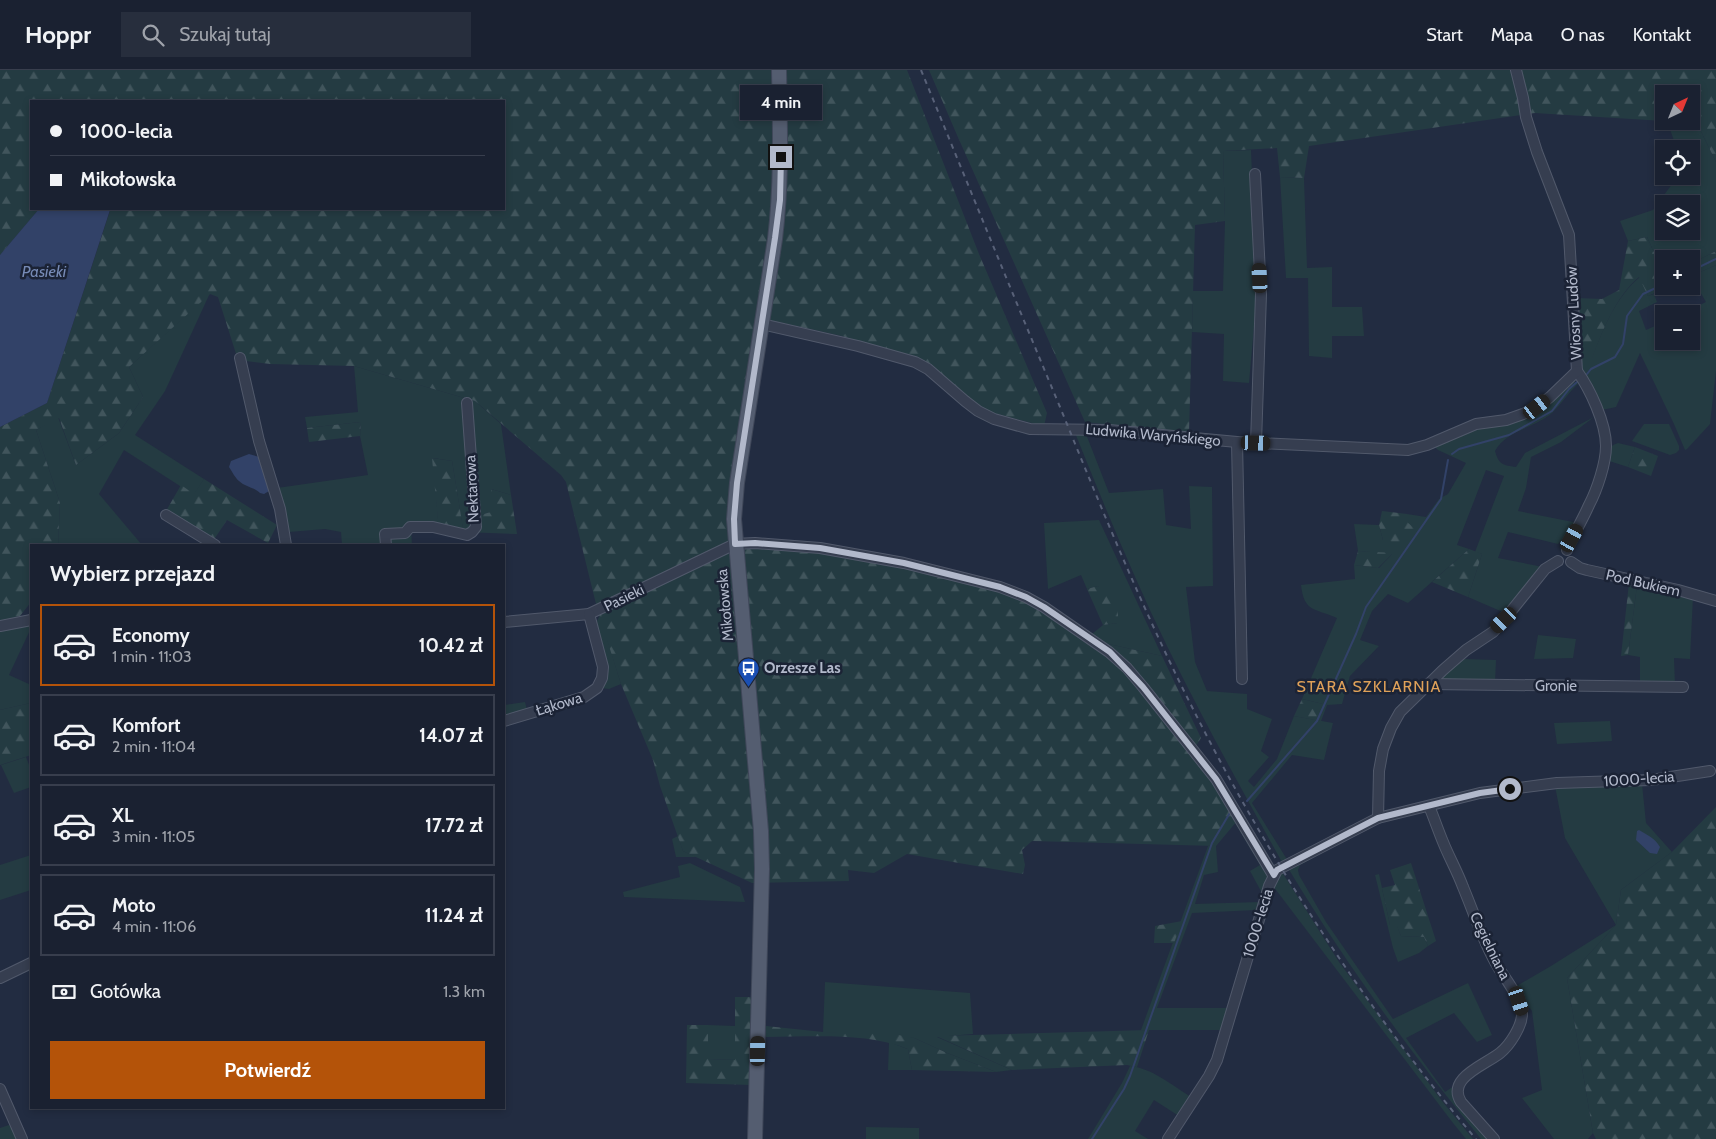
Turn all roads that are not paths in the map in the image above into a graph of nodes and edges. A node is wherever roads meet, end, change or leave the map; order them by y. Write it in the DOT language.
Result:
graph roads {
  1 [pos="779,70"];
  2 [pos="1516,70"];
  3 [pos="1255,174"];
  4 [pos="762,324"];
  5 [pos="240,358"];
  6 [pos="1577,370"];
  7 [pos="467,403"];
  8 [pos="1237,442"];
  9 [pos="1256,443"];
  10 [pos="166,515"];
  11 [pos="213,544"];
  12 [pos="286,544"];
  13 [pos="386,544"];
  14 [pos="735,544"];
  15 [pos="1567,550"];
  16 [pos="1558,561"];
  17 [pos="1572,562"];
  18 [pos="1716,601"];
  19 [pos="589,614"];
  20 [pos="30,620"];
  21 [pos="505,622"];
  22 [pos="0,626"];
  23 [pos="1242,679"];
  24 [pos="1429,684"];
  25 [pos="1683,687"];
  26 [pos="505,721"];
  27 [pos="1710,771"];
  28 [pos="1429,806"];
  29 [pos="1378,818"];
  30 [pos="1274,875"];
  31 [pos="30,963"];
  32 [pos="0,978"];
  33 [pos="0,1089"];
  34 [pos="22,1139"];
  35 [pos="755,1139"];
  36 [pos="1168,1139"];
  37 [pos="1494,1139"];
  1 -- 4 [label="main road, Mikołowska"];
  2 -- 6 [label="street, Wiosny Ludów"];
  3 -- 9 [label="street"];
  4 -- 8 [label="street, Ludwika Waryńskiego"];
  4 -- 14 [label="main road, Mikołowska"];
  5 -- 12 [label="street"];
  6 -- 9 [label="street, Ludwika Waryńskiego"];
  6 -- 15 [label="street, Wiosny Ludów"];
  7 -- 13 [label="street, Nektarowa"];
  8 -- 9 [label="street, Ludwika Waryńskiego"];
  8 -- 23 [label="street"];
  10 -- 11 [label="street"];
  14 -- 19 [label="street, Pasieki"];
  14 -- 30 [label="street"];
  14 -- 35 [label="main road, Mikołowska"];
  15 -- 16 [label="street, Wiosny Ludów"];
  15 -- 17 [label="street"];
  16 -- 17 [label="street"];
  16 -- 24 [label="street"];
  17 -- 18 [label="street, Pod Bukiem"];
  19 -- 21 [label="street, Pasieki"];
  19 -- 26 [label="street, Łąkowa"];
  20 -- 22 [label="street"];
  24 -- 25 [label="street, Gronie"];
  24 -- 29 [label="street"];
  27 -- 28 [label="street, 1000-lecia"];
  28 -- 29 [label="street, 1000-lecia"];
  28 -- 37 [label="street, Cegielniana"];
  29 -- 30 [label="street, 1000-lecia"];
  30 -- 36 [label="street, 1000-lecia"];
  31 -- 32 [label="street"];
  33 -- 34 [label="street"];
}
